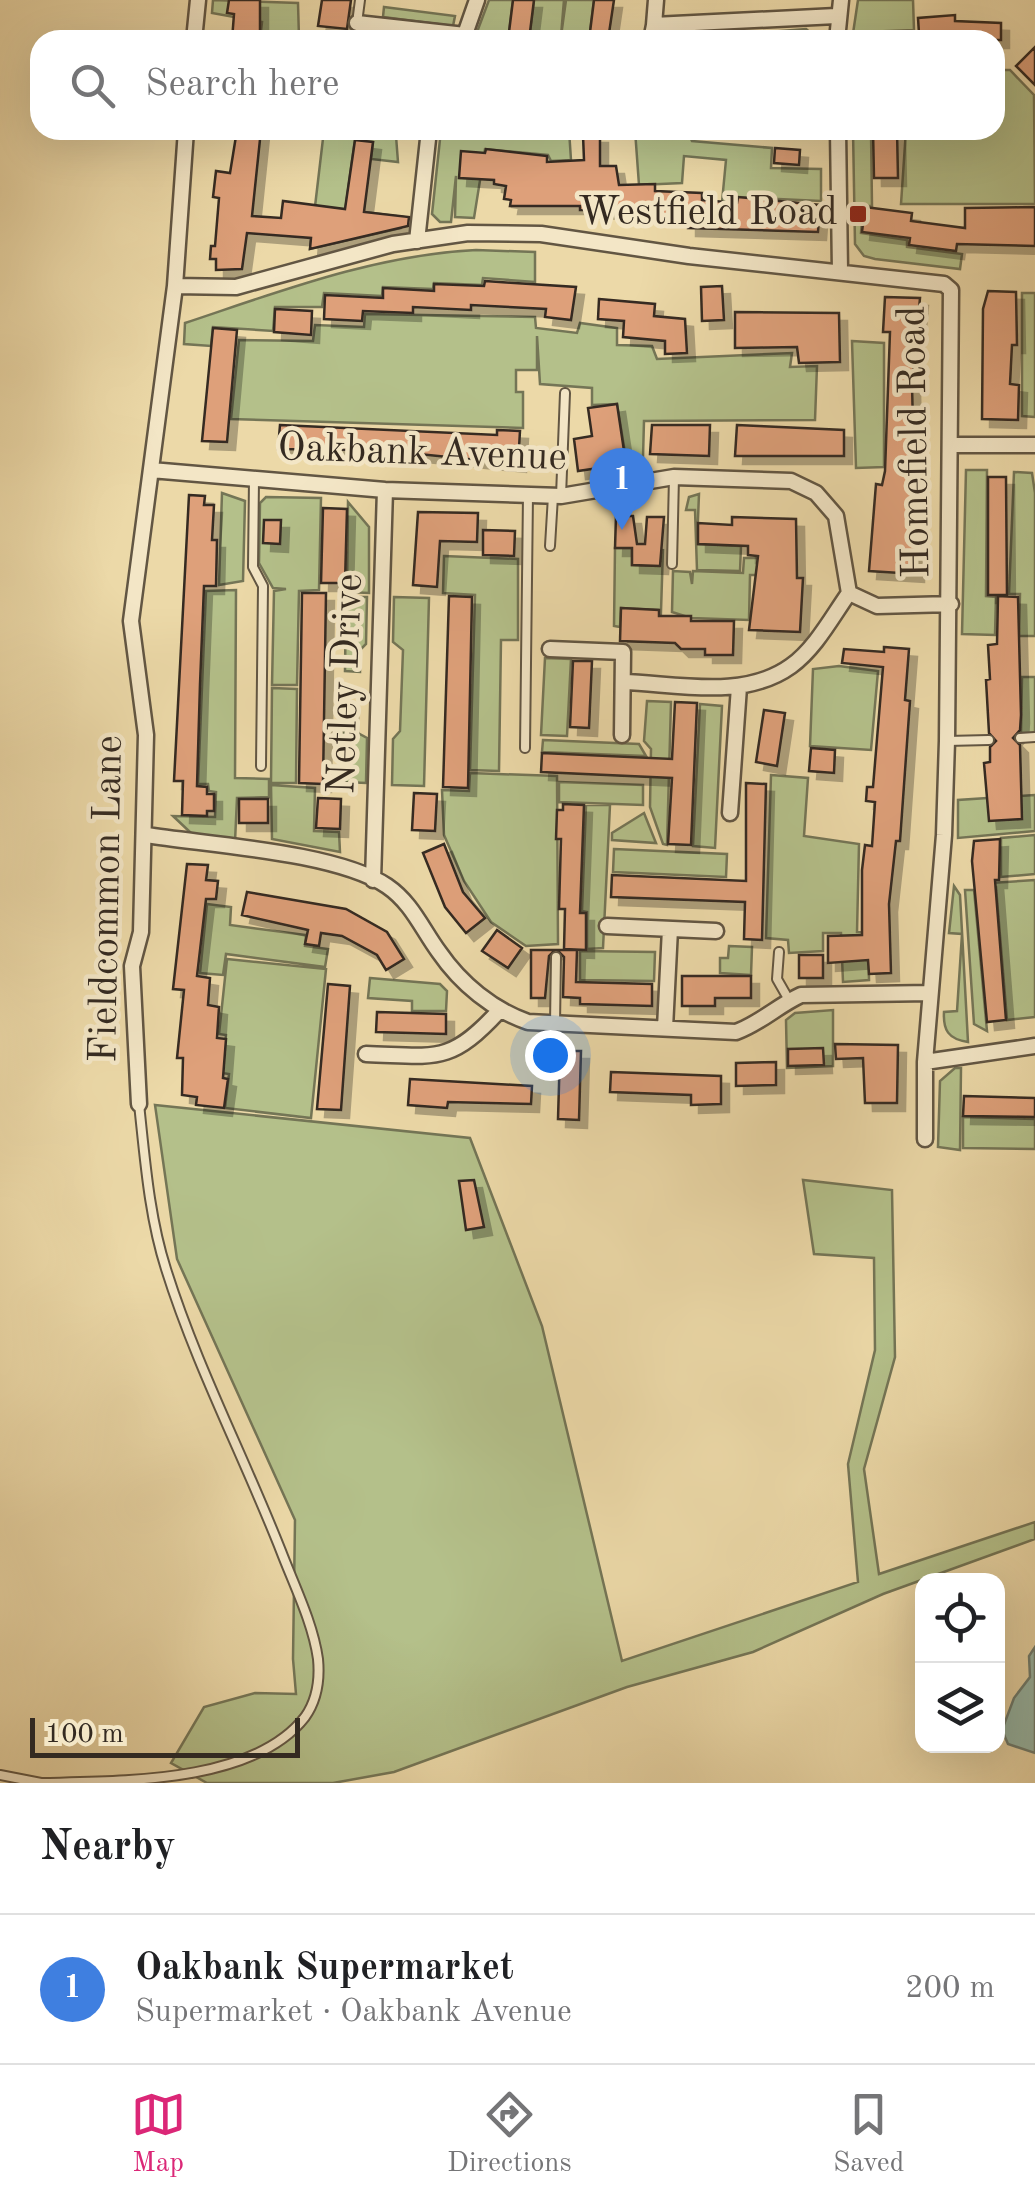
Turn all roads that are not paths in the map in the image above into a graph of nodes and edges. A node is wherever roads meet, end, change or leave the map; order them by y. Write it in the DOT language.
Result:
graph roads {
  1 [pos="198,0"];
  2 [pos="360,0"];
  3 [pos="477,0"];
  4 [pos="656,0"];
  5 [pos="841,0"];
  6 [pos="836,16"];
  7 [pos="357,23"];
  8 [pos="195,30"];
  9 [pos="410,30"];
  10 [pos="466,30"];
  11 [pos="652,30"];
  12 [pos="675,30"];
  13 [pos="836,30"];
  14 [pos="185,140"];
  15 [pos="428,140"];
  16 [pos="838,140"];
  17 [pos="417,241"];
  18 [pos="840,271"];
  19 [pos="174,286"];
  20 [pos="565,393"];
  21 [pos="951,445"];
  22 [pos="1035,445"];
  23 [pos="152,470"];
  24 [pos="674,477"];
  25 [pos="254,479"];
  26 [pos="385,490"];
  27 [pos="528,495"];
  28 [pos="557,496"];
  29 [pos="550,546"];
  30 [pos="672,564"];
  31 [pos="849,593"];
  32 [pos="951,604"];
  33 [pos="550,649"];
  34 [pos="624,682"];
  35 [pos="739,687"];
  36 [pos="622,734"];
  37 [pos="1035,737"];
  38 [pos="1020,738"];
  39 [pos="947,740"];
  40 [pos="990,740"];
  41 [pos="525,748"];
  42 [pos="261,766"];
  43 [pos="730,812"];
  44 [pos="146,834"];
  45 [pos="374,880"];
  46 [pos="607,926"];
  47 [pos="670,929"];
  48 [pos="716,931"];
  49 [pos="779,952"];
  50 [pos="556,958"];
  51 [pos="930,993"];
  52 [pos="789,1000"];
  53 [pos="498,1012"];
  54 [pos="555,1024"];
  55 [pos="665,1028"];
  56 [pos="1035,1046"];
  57 [pos="366,1054"];
  58 [pos="924,1062"];
  59 [pos="139,1104"];
  60 [pos="925,1139"];
  61 [pos="0,1776"];
  62 [pos="42,1783"];
  1 -- 8 [label="street"];
  2 -- 7 [label="lane"];
  3 -- 10 [label="street"];
  4 -- 11 [label="street"];
  5 -- 6 [label="street"];
  6 -- 12 [label="street"];
  6 -- 13 [label="street"];
  7 -- 9 [label="street"];
  14 -- 19 [label="street, Fieldcommon Lane"];
  15 -- 17 [label="street"];
  16 -- 18 [label="street"];
  17 -- 18 [label="street, Homefield Road"];
  17 -- 19 [label="street, Homefield Road"];
  18 -- 21 [label="street, Homefield Road"];
  19 -- 23 [label="street, Fieldcommon Lane"];
  20 -- 28 [label="lane"];
  21 -- 22 [label="street"];
  21 -- 32 [label="street, Homefield Road"];
  23 -- 25 [label="street, Oakbank Avenue"];
  23 -- 44 [label="street, Fieldcommon Lane"];
  24 -- 28 [label="street, Oakbank Avenue"];
  24 -- 30 [label="lane"];
  24 -- 31 [label="street, Oakbank Avenue"];
  25 -- 26 [label="street, Oakbank Avenue"];
  25 -- 42 [label="lane"];
  26 -- 27 [label="street, Oakbank Avenue"];
  26 -- 45 [label="street, Netley Drive"];
  27 -- 28 [label="street, Oakbank Avenue"];
  27 -- 41 [label="lane"];
  28 -- 29 [label="lane"];
  31 -- 32 [label="street"];
  31 -- 35 [label="street"];
  32 -- 39 [label="street, Homefield Road"];
  33 -- 34 [label="street"];
  34 -- 35 [label="street"];
  34 -- 36 [label="street"];
  35 -- 43 [label="street"];
  37 -- 38 [label="lane"];
  39 -- 40 [label="lane"];
  39 -- 51 [label="street, Homefield Road"];
  44 -- 45 [label="street"];
  44 -- 59 [label="street, Fieldcommon Lane"];
  45 -- 53 [label="street"];
  46 -- 47 [label="street"];
  47 -- 48 [label="street"];
  47 -- 55 [label="street"];
  49 -- 52 [label="lane"];
  50 -- 54 [label="lane"];
  51 -- 52 [label="street"];
  51 -- 58 [label="street, Homefield Road"];
  52 -- 55 [label="street"];
  53 -- 54 [label="street"];
  53 -- 57 [label="street"];
  54 -- 55 [label="street"];
  56 -- 58 [label="street"];
  58 -- 60 [label="street, Homefield Road"];
  59 -- 62 [label="lane, Fieldcommon Lane"];
  61 -- 62 [label="lane, Fieldcommon Lane"];
}
